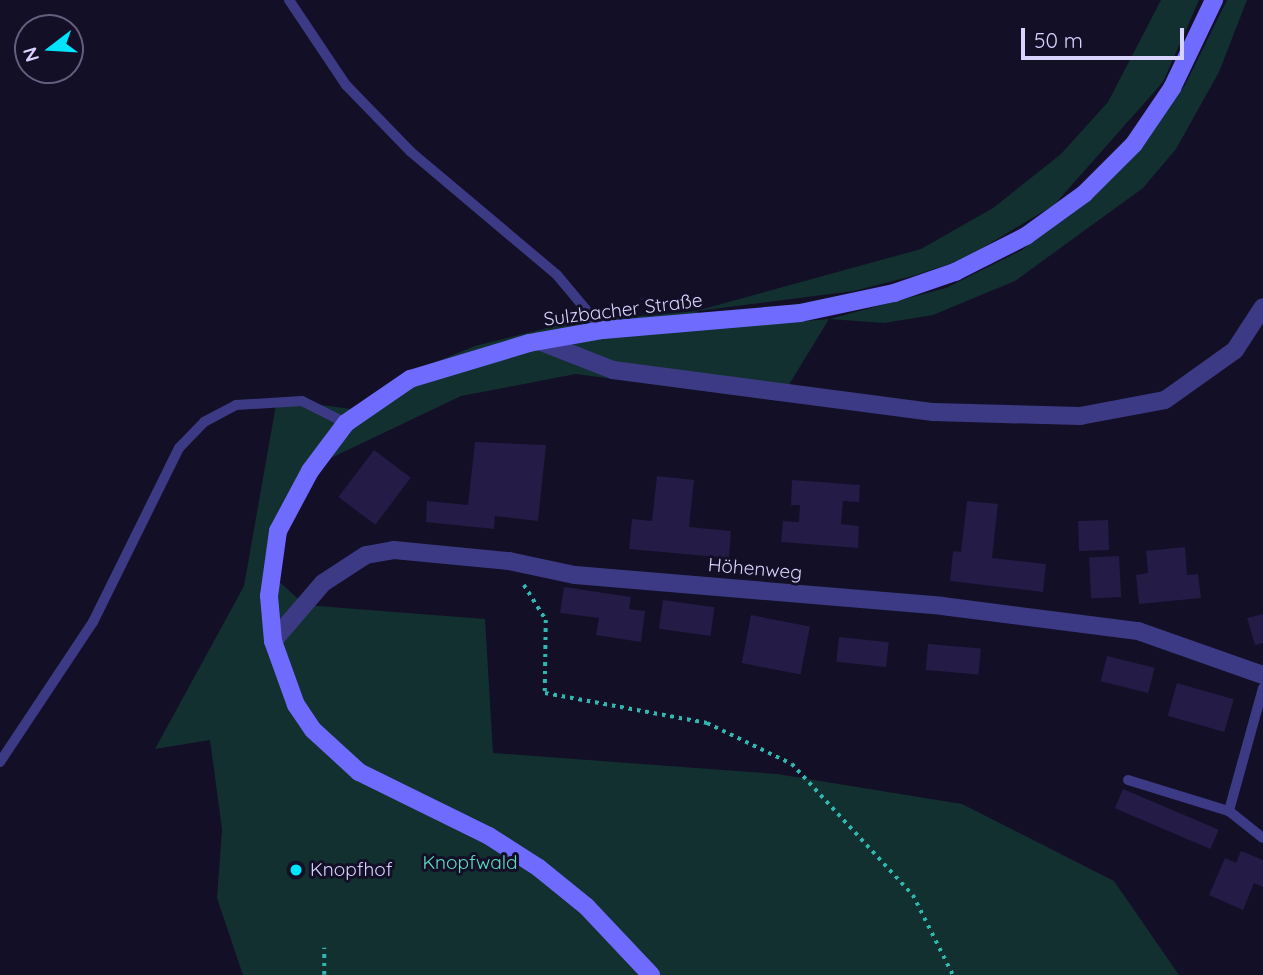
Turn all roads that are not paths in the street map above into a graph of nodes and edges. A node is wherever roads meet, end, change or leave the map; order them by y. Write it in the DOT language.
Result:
graph roads {
  1 [pos="289,0"];
  2 [pos="1214,0"];
  3 [pos="1263,307"];
  4 [pos="603,330"];
  5 [pos="539,341"];
  6 [pos="346,423"];
  7 [pos="273,641"];
  8 [pos="1263,675"];
  9 [pos="1263,688"];
  10 [pos="0,762"];
  11 [pos="1128,780"];
  12 [pos="1229,811"];
  13 [pos="1263,838"];
  14 [pos="651,975"];
  1 -- 4 [label="lane"];
  2 -- 4 [label="main road, Sulzbacher Straße"];
  3 -- 5 [label="street"];
  4 -- 5 [label="main road, Sulzbacher Straße"];
  5 -- 6 [label="main road, Sulzbacher Straße"];
  6 -- 7 [label="main road, Sulzbacher Straße"];
  6 -- 10 [label="lane"];
  7 -- 8 [label="street, Höhenweg"];
  7 -- 14 [label="main road, Sulzbacher Straße"];
  9 -- 12 [label="lane"];
  11 -- 12 [label="lane"];
  12 -- 13 [label="lane"];
}
